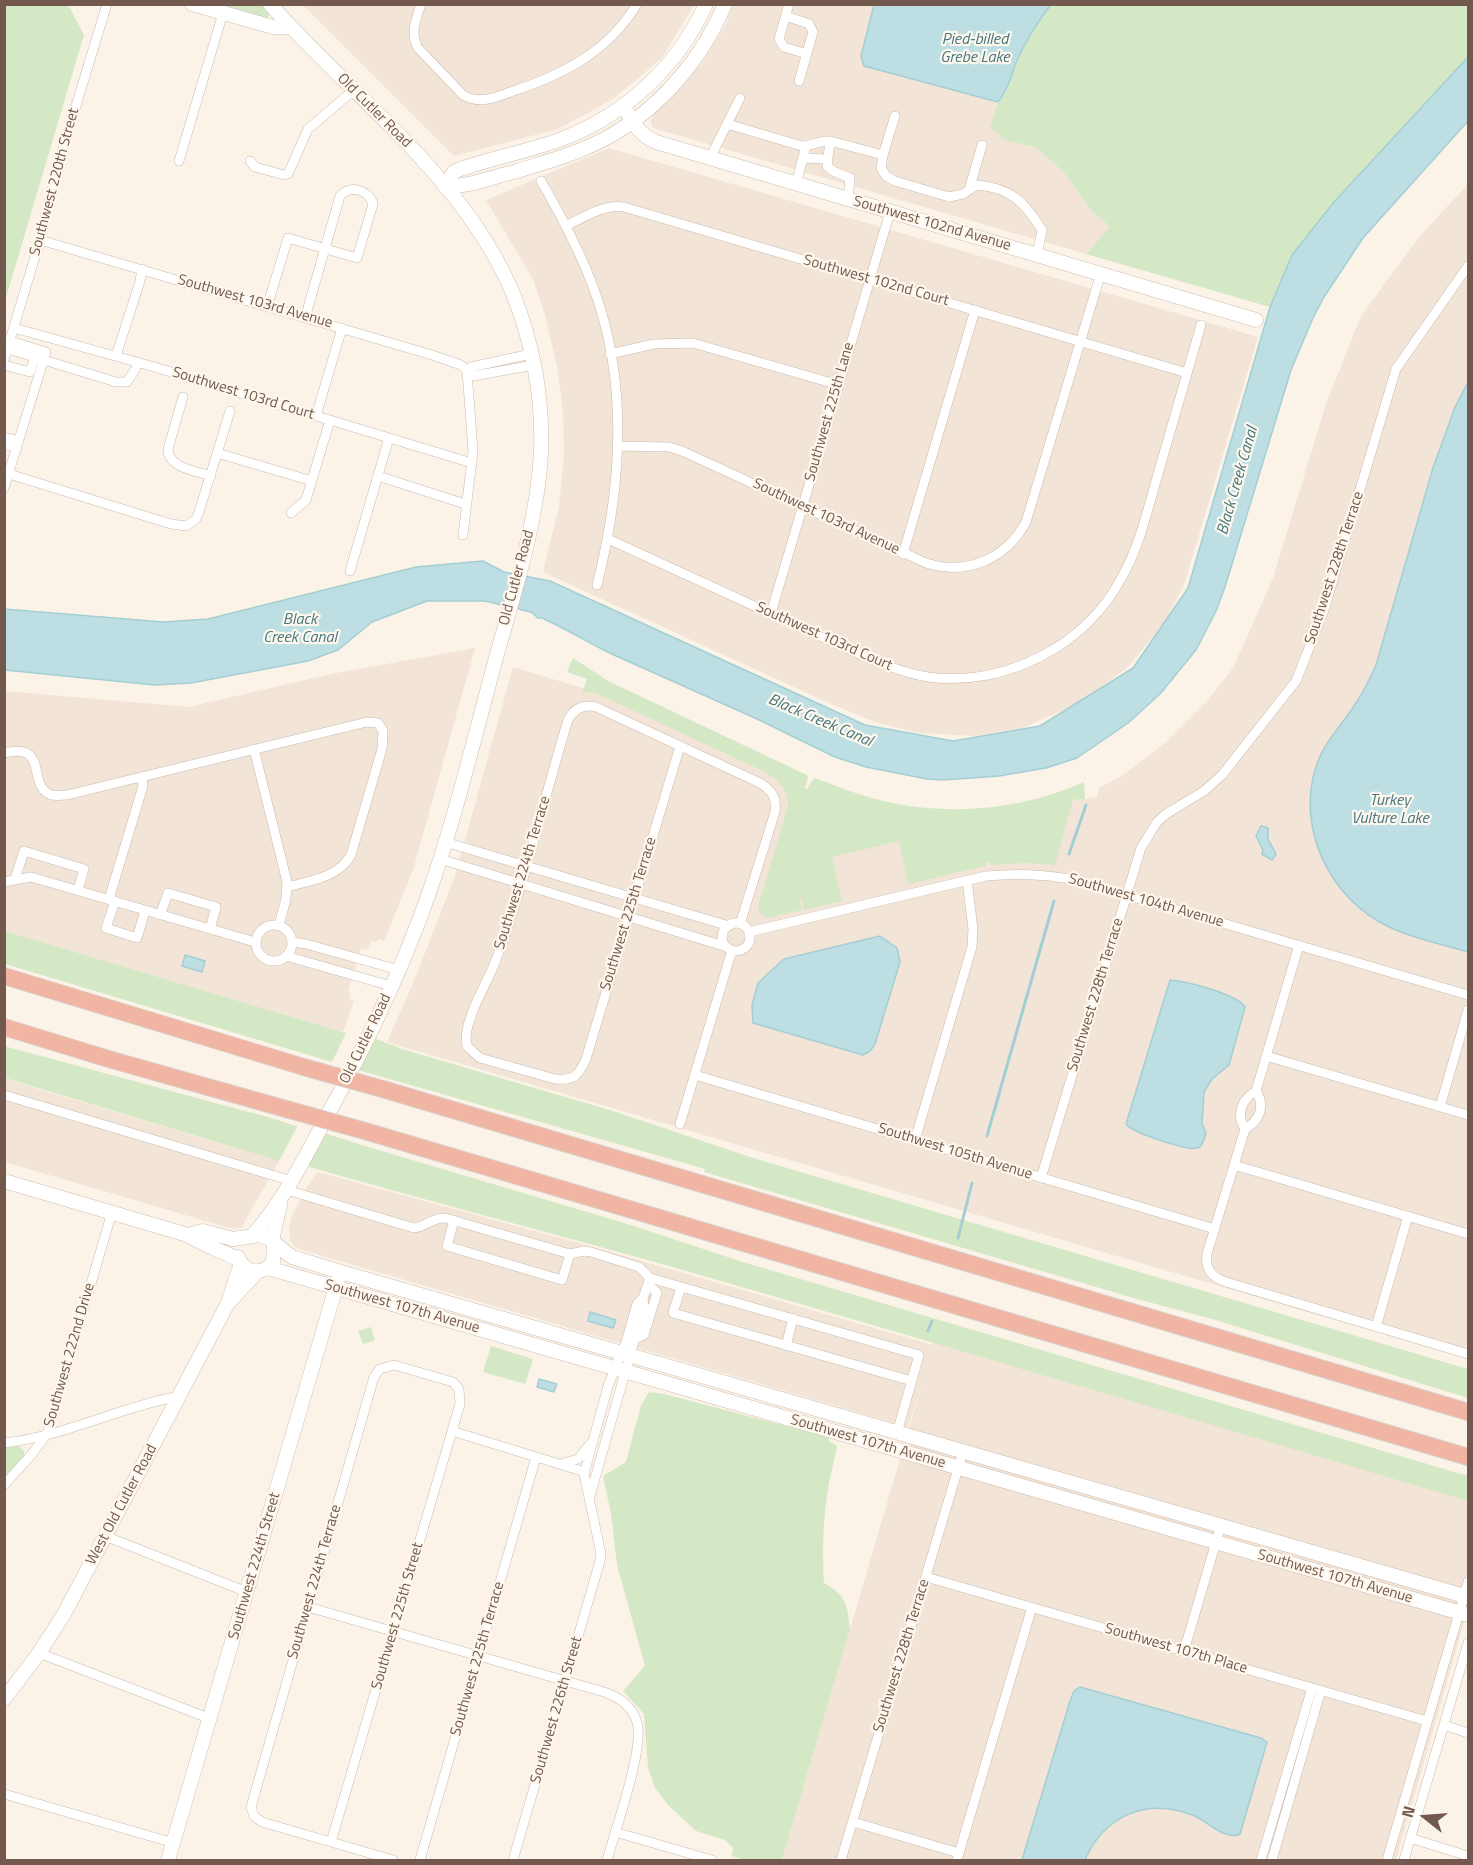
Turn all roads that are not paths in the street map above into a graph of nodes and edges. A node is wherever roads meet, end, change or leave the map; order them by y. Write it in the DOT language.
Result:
graph roads {
  1 [pos="106,4"];
  2 [pos="192,4"];
  3 [pos="270,4"];
  4 [pos="421,4"];
  5 [pos="636,4"];
  6 [pos="706,4"];
  7 [pos="725,4"];
  8 [pos="789,4"];
  9 [pos="223,13"];
  10 [pos="786,16"];
  11 [pos="290,27"];
  12 [pos="807,54"];
  13 [pos="799,81"];
  14 [pos="354,90"];
  15 [pos="740,98"];
  16 [pos="624,106"];
  17 [pos="895,116"];
  18 [pos="633,122"];
  19 [pos="727,124"];
  20 [pos="830,141"];
  21 [pos="982,145"];
  22 [pos="806,146"];
  23 [pos="883,155"];
  24 [pos="710,158"];
  25 [pos="803,158"];
  26 [pos="826,159"];
  27 [pos="179,161"];
  28 [pos="250,161"];
  29 [pos="541,181"];
  30 [pos="796,184"];
  31 [pos="445,187"];
  32 [pos="969,190"];
  33 [pos="848,199"];
  34 [pos="890,212"];
  35 [pos="566,226"];
  36 [pos="40,240"];
  37 [pos="325,249"];
  38 [pos="1037,255"];
  39 [pos="1468,266"];
  40 [pos="142,269"];
  41 [pos="1101,273"];
  42 [pos="870,279"];
  43 [pos="267,307"];
  44 [pos="975,310"];
  45 [pos="305,318"];
  46 [pos="1256,320"];
  47 [pos="1201,325"];
  48 [pos="14,328"];
  49 [pos="342,328"];
  50 [pos="1081,342"];
  51 [pos="9,345"];
  52 [pos="610,354"];
  53 [pos="116,356"];
  54 [pos="42,357"];
  55 [pos="532,359"];
  56 [pos="4,362"];
  57 [pos="136,368"];
  58 [pos="467,371"];
  59 [pos="1187,373"];
  60 [pos="839,385"];
  61 [pos="183,397"];
  62 [pos="230,411"];
  63 [pos="316,416"];
  64 [pos="330,420"];
  65 [pos="4,437"];
  66 [pos="389,438"];
  67 [pos="4,444"];
  68 [pos="18,445"];
  69 [pos="618,446"];
  70 [pos="217,453"];
  71 [pos="472,463"];
  72 [pos="9,474"];
  73 [pos="211,476"];
  74 [pos="378,476"];
  75 [pos="312,481"];
  76 [pos="4,488"];
  77 [pos="465,504"];
  78 [pos="803,507"];
  79 [pos="291,513"];
  80 [pos="463,535"];
  81 [pos="608,539"];
  82 [pos="903,554"];
  83 [pos="350,571"];
  84 [pos="597,585"];
  85 [pos="771,613"];
  86 [pos="680,746"];
  87 [pos="254,749"];
  88 [pos="4,753"];
  89 [pos="142,777"];
  90 [pos="446,842"];
  91 [pos="440,859"];
  92 [pos="527,866"];
  93 [pos="15,879"];
  94 [pos="968,880"];
  95 [pos="4,882"];
  96 [pos="522,884"];
  97 [pos="288,887"];
  98 [pos="78,890"];
  99 [pos="1125,895"];
  100 [pos="633,897"];
  101 [pos="112,900"];
  102 [pos="146,911"];
  103 [pos="160,915"];
  104 [pos="628,916"];
  105 [pos="740,924"];
  106 [pos="279,925"];
  107 [pos="729,926"];
  108 [pos="210,929"];
  109 [pos="749,932"];
  110 [pos="255,942"];
  111 [pos="292,942"];
  112 [pos="1299,945"];
  113 [pos="729,948"];
  114 [pos="286,956"];
  115 [pos="349,956"];
  116 [pos="399,970"];
  117 [pos="344,972"];
  118 [pos="4,976"];
  119 [pos="391,986"];
  120 [pos="1468,995"];
  121 [pos="1468,1010"];
  122 [pos="4,1027"];
  123 [pos="4,1035"];
  124 [pos="1266,1056"];
  125 [pos="112,1060"];
  126 [pos="695,1075"];
  127 [pos="572,1078"];
  128 [pos="1256,1091"];
  129 [pos="4,1095"];
  130 [pos="1440,1107"];
  131 [pos="1468,1115"];
  132 [pos="680,1124"];
  133 [pos="1245,1130"];
  134 [pos="915,1140"];
  135 [pos="1234,1165"];
  136 [pos="1041,1178"];
  137 [pos="4,1181"];
  138 [pos="286,1191"];
  139 [pos="112,1212"];
  140 [pos="1408,1216"];
  141 [pos="454,1220"];
  142 [pos="1215,1229"];
  143 [pos="1468,1234"];
  144 [pos="188,1235"];
  145 [pos="249,1236"];
  146 [pos="273,1243"];
  147 [pos="570,1254"];
  148 [pos="240,1262"];
  149 [pos="263,1270"];
  150 [pos="340,1272"];
  151 [pos="649,1281"];
  152 [pos="681,1287"];
  153 [pos="336,1288"];
  154 [pos="643,1298"];
  155 [pos="228,1303"];
  156 [pos="793,1318"];
  157 [pos="1376,1327"];
  158 [pos="635,1339"];
  159 [pos="786,1346"];
  160 [pos="1468,1354"];
  161 [pos="621,1362"];
  162 [pos="912,1381"];
  163 [pos="459,1389"];
  164 [pos="179,1396"];
  165 [pos="1468,1413"];
  166 [pos="452,1431"];
  167 [pos="897,1433"];
  168 [pos="46,1434"];
  169 [pos="596,1435"];
  170 [pos="4,1443"];
  171 [pos="963,1452"];
  172 [pos="536,1457"];
  173 [pos="1468,1457"];
  174 [pos="600,1458"];
  175 [pos="559,1463"];
  176 [pos="586,1468"];
  177 [pos="958,1468"];
  178 [pos="4,1485"];
  179 [pos="590,1498"];
  180 [pos="1221,1525"];
  181 [pos="105,1536"];
  182 [pos="1216,1542"];
  183 [pos="926,1577"];
  184 [pos="247,1592"];
  185 [pos="1467,1592"];
  186 [pos="308,1607"];
  187 [pos="1032,1607"];
  188 [pos="1464,1614"];
  189 [pos="394,1631"];
  190 [pos="1468,1643"];
  191 [pos="1184,1651"];
  192 [pos="39,1653"];
  193 [pos="479,1656"];
  194 [pos="565,1681"];
  195 [pos="1316,1689"];
  196 [pos="4,1699"];
  197 [pos="211,1719"];
  198 [pos="1427,1721"];
  199 [pos="1444,1725"];
  200 [pos="1468,1733"];
  201 [pos="4,1794"];
  202 [pos="853,1822"];
  203 [pos="615,1832"];
  204 [pos="1410,1838"];
  205 [pos="331,1842"];
  206 [pos="174,1843"];
  207 [pos="1468,1856"];
  208 [pos="958,1857"];
  209 [pos="168,1860"];
  210 [pos="393,1860"];
  211 [pos="420,1860"];
  212 [pos="513,1860"];
  213 [pos="607,1860"];
  214 [pos="712,1860"];
  215 [pos="841,1860"];
  216 [pos="1261,1860"];
  217 [pos="1272,1860"];
  218 [pos="1386,1860"];
  219 [pos="1404,1860"];
  1 -- 36 [label="street, Southwest 220th Street"];
  2 -- 9 [label="street"];
  3 -- 11 [label="street, Old Cutler Road"];
  4 -- 5 [label="street"];
  6 -- 16 [label="street"];
  7 -- 18 [label="street"];
  8 -- 10 [label="street"];
  9 -- 11 [label="street"];
  9 -- 27 [label="street"];
  10 -- 12 [label="street"];
  10 -- 12 [label="street"];
  11 -- 14 [label="street, Old Cutler Road"];
  12 -- 13 [label="street"];
  14 -- 28 [label="street"];
  14 -- 31 [label="street, Old Cutler Road"];
  15 -- 19 [label="street"];
  16 -- 18 [label="street, Southwest 102nd Avenue"];
  16 -- 31 [label="street"];
  17 -- 23 [label="street"];
  18 -- 24 [label="street, Southwest 102nd Avenue"];
  18 -- 31 [label="street"];
  19 -- 22 [label="street"];
  19 -- 24 [label="street"];
  20 -- 22 [label="street"];
  20 -- 23 [label="street"];
  20 -- 26 [label="street"];
  21 -- 32 [label="street"];
  22 -- 25 [label="street"];
  23 -- 32 [label="street"];
  24 -- 30 [label="street, Southwest 102nd Avenue"];
  25 -- 26 [label="street"];
  25 -- 30 [label="street"];
  26 -- 33 [label="street"];
  29 -- 35 [label="street"];
  30 -- 33 [label="street, Southwest 102nd Avenue"];
  31 -- 55 [label="street, Old Cutler Road"];
  32 -- 38 [label="street"];
  33 -- 34 [label="street, Southwest 102nd Avenue"];
  34 -- 38 [label="street, Southwest 102nd Avenue"];
  34 -- 42 [label="street, Southwest 225th Lane"];
  35 -- 42 [label="street, Southwest 102nd Court"];
  35 -- 52 [label="street"];
  36 -- 40 [label="street, Southwest 103rd Avenue"];
  36 -- 48 [label="street, Southwest 220th Street"];
  37 -- 37 [label="street"];
  37 -- 43 [label="street"];
  37 -- 45 [label="street"];
  38 -- 41 [label="street, Southwest 102nd Avenue"];
  39 -- 99 [label="street, Southwest 228th Terrace"];
  40 -- 43 [label="street, Southwest 103rd Avenue"];
  40 -- 53 [label="street"];
  41 -- 46 [label="street, Southwest 102nd Avenue"];
  41 -- 50 [label="street"];
  42 -- 44 [label="street, Southwest 102nd Court"];
  42 -- 60 [label="street, Southwest 225th Lane"];
  43 -- 45 [label="street, Southwest 103rd Avenue"];
  44 -- 50 [label="street, Southwest 102nd Court"];
  44 -- 82 [label="street"];
  45 -- 49 [label="street, Southwest 103rd Avenue"];
  47 -- 59 [label="street, Southwest 103rd Court"];
  48 -- 51 [label="street, Southwest 220th Street"];
  48 -- 53 [label="street, Southwest 103rd Court"];
  49 -- 58 [label="street, Southwest 103rd Avenue"];
  49 -- 63 [label="street"];
  50 -- 59 [label="street, Southwest 102nd Court"];
  50 -- 82 [label="street, Southwest 103rd Avenue"];
  51 -- 54 [label="street"];
  51 -- 56 [label="street, Southwest 220th Street"];
  52 -- 60 [label="street"];
  52 -- 69 [label="street"];
  53 -- 63 [label="street, Southwest 103rd Court"];
  54 -- 56 [label="street"];
  54 -- 57 [label="street"];
  54 -- 68 [label="street"];
  55 -- 58 [label="street, Southwest 103rd Avenue"];
  55 -- 90 [label="street, Old Cutler Road"];
  58 -- 71 [label="street"];
  59 -- 85 [label="street, Southwest 103rd Court"];
  60 -- 78 [label="street, Southwest 225th Lane"];
  61 -- 73 [label="street"];
  62 -- 70 [label="street"];
  63 -- 64 [label="street, Southwest 103rd Court"];
  64 -- 66 [label="street, Southwest 103rd Court"];
  64 -- 75 [label="street"];
  65 -- 68 [label="street"];
  66 -- 71 [label="street, Southwest 103rd Court"];
  66 -- 74 [label="street"];
  67 -- 68 [label="street"];
  68 -- 72 [label="street"];
  69 -- 78 [label="street, Southwest 103rd Avenue"];
  69 -- 81 [label="street"];
  70 -- 73 [label="street"];
  70 -- 75 [label="street"];
  71 -- 77 [label="street"];
  72 -- 73 [label="street"];
  72 -- 76 [label="street"];
  74 -- 77 [label="street"];
  74 -- 83 [label="street"];
  75 -- 79 [label="street"];
  77 -- 80 [label="street"];
  78 -- 82 [label="street, Southwest 103rd Avenue"];
  78 -- 85 [label="street, Southwest 225th Lane"];
  81 -- 84 [label="street"];
  81 -- 85 [label="street, Southwest 103rd Court"];
  86 -- 92 [label="street, Southwest 224th Terrace"];
  86 -- 100 [label="street, Southwest 225th Terrace"];
  86 -- 105 [label="street"];
  87 -- 89 [label="street"];
  87 -- 97 [label="street"];
  87 -- 97 [label="street"];
  88 -- 89 [label="street"];
  89 -- 101 [label="street"];
  90 -- 91 [label="street, Old Cutler Road"];
  90 -- 92 [label="street"];
  91 -- 96 [label="street"];
  91 -- 116 [label="street, Old Cutler Road"];
  92 -- 96 [label="street, Southwest 224th Terrace"];
  92 -- 100 [label="street"];
  93 -- 95 [label="street"];
  93 -- 98 [label="street"];
  93 -- 98 [label="street"];
  94 -- 99 [label="street, Southwest 104th Avenue"];
  94 -- 109 [label="street, Southwest 104th Avenue"];
  94 -- 134 [label="street"];
  96 -- 104 [label="street"];
  96 -- 127 [label="street, Southwest 224th Terrace"];
  97 -- 106 [label="street"];
  98 -- 101 [label="street"];
  99 -- 112 [label="street, Southwest 104th Avenue"];
  99 -- 136 [label="street, Southwest 228th Terrace"];
  100 -- 104 [label="street, Southwest 225th Terrace"];
  100 -- 107 [label="street"];
  101 -- 102 [label="street"];
  101 -- 102 [label="street"];
  102 -- 103 [label="street"];
  103 -- 108 [label="street"];
  103 -- 108 [label="street"];
  104 -- 113 [label="street"];
  104 -- 127 [label="street, Southwest 225th Terrace"];
  105 -- 107 [label="street"];
  105 -- 109 [label="street"];
  106 -- 110 [label="street"];
  106 -- 111 [label="street"];
  107 -- 113 [label="street"];
  108 -- 110 [label="street"];
  109 -- 113 [label="street"];
  110 -- 114 [label="street"];
  111 -- 114 [label="street"];
  111 -- 115 [label="street"];
  112 -- 120 [label="street, Southwest 104th Avenue"];
  112 -- 124 [label="street"];
  113 -- 126 [label="street"];
  114 -- 117 [label="street"];
  115 -- 116 [label="street"];
  115 -- 117 [label="street"];
  116 -- 119 [label="street, Old Cutler Road"];
  117 -- 119 [label="street"];
  118 -- 165 [label="highway, bridge"];
  119 -- 138 [label="street, Old Cutler Road"];
  121 -- 130 [label="street"];
  122 -- 125 [label="highway"];
  123 -- 125 [label="highway"];
  124 -- 128 [label="street"];
  124 -- 130 [label="street"];
  125 -- 173 [label="highway, bridge"];
  126 -- 132 [label="street"];
  126 -- 134 [label="street, Southwest 105th Avenue"];
  128 -- 133 [label="street"];
  128 -- 133 [label="street"];
  129 -- 138 [label="street"];
  130 -- 131 [label="street"];
  133 -- 135 [label="street"];
  134 -- 136 [label="street, Southwest 105th Avenue"];
  135 -- 140 [label="street"];
  135 -- 142 [label="street"];
  136 -- 142 [label="street, Southwest 105th Avenue"];
  137 -- 139 [label="street"];
  138 -- 141 [label="street"];
  138 -- 145 [label="street, Old Cutler Road"];
  138 -- 146 [label="street, Old Cutler Road"];
  139 -- 144 [label="street"];
  139 -- 168 [label="street, Southwest 222nd Drive"];
  140 -- 143 [label="street"];
  140 -- 157 [label="street"];
  141 -- 147 [label="street"];
  141 -- 147 [label="street"];
  142 -- 157 [label="street"];
  144 -- 145 [label="street"];
  144 -- 148 [label="street"];
  145 -- 146 [label="street"];
  145 -- 148 [label="street"];
  146 -- 149 [label="street"];
  146 -- 150 [label="street, Southwest 107th Avenue"];
  147 -- 151 [label="street"];
  148 -- 149 [label="street"];
  148 -- 155 [label="street, West Old Cutler Road"];
  149 -- 153 [label="street, Southwest 107th Avenue"];
  149 -- 155 [label="street, West Old Cutler Road"];
  150 -- 153 [label="street, Southwest 224th Street"];
  150 -- 161 [label="street, Southwest 107th Avenue"];
  151 -- 152 [label="street"];
  151 -- 154 [label="street"];
  151 -- 158 [label="street"];
  152 -- 156 [label="street"];
  152 -- 159 [label="street"];
  153 -- 161 [label="street, Southwest 107th Avenue"];
  153 -- 184 [label="street, Southwest 224th Street"];
  154 -- 158 [label="street"];
  154 -- 161 [label="street"];
  155 -- 164 [label="street, West Old Cutler Road"];
  156 -- 159 [label="street"];
  156 -- 162 [label="street"];
  157 -- 160 [label="street"];
  158 -- 161 [label="street"];
  159 -- 162 [label="street"];
  161 -- 167 [label="street, Southwest 107th Avenue"];
  161 -- 169 [label="street"];
  161 -- 174 [label="street"];
  161 -- 177 [label="street, Southwest 107th Avenue"];
  162 -- 167 [label="street"];
  163 -- 166 [label="street, Southwest 225th Street"];
  163 -- 186 [label="street, Southwest 224th Terrace"];
  164 -- 168 [label="street"];
  164 -- 181 [label="street, West Old Cutler Road"];
  166 -- 172 [label="street"];
  166 -- 189 [label="street, Southwest 225th Street"];
  167 -- 171 [label="street, Southwest 107th Avenue"];
  168 -- 170 [label="street"];
  168 -- 178 [label="street, Southwest 222nd Drive"];
  169 -- 175 [label="street"];
  169 -- 176 [label="street"];
  171 -- 177 [label="street, Southwest 228th Terrace"];
  171 -- 180 [label="street, Southwest 107th Avenue"];
  172 -- 175 [label="street"];
  172 -- 193 [label="street, Southwest 225th Terrace"];
  174 -- 176 [label="street"];
  174 -- 179 [label="street"];
  175 -- 176 [label="street"];
  176 -- 179 [label="street"];
  177 -- 182 [label="street, Southwest 107th Avenue"];
  177 -- 183 [label="street, Southwest 228th Terrace"];
  179 -- 194 [label="street, Southwest 226th Street"];
  180 -- 182 [label="street"];
  180 -- 185 [label="street, Southwest 107th Avenue"];
  181 -- 184 [label="street"];
  181 -- 192 [label="street, West Old Cutler Road"];
  182 -- 188 [label="street, Southwest 107th Avenue"];
  182 -- 191 [label="street"];
  183 -- 187 [label="street, Southwest 107th Place"];
  183 -- 202 [label="street, Southwest 228th Terrace"];
  184 -- 197 [label="street, Southwest 224th Street"];
  185 -- 188 [label="street"];
  186 -- 189 [label="street"];
  186 -- 205 [label="street, Southwest 224th Terrace"];
  187 -- 191 [label="street, Southwest 107th Place"];
  187 -- 208 [label="street"];
  188 -- 198 [label="street"];
  189 -- 193 [label="street"];
  189 -- 205 [label="street, Southwest 225th Street"];
  190 -- 199 [label="street"];
  191 -- 195 [label="street, Southwest 107th Place"];
  192 -- 196 [label="street, West Old Cutler Road"];
  192 -- 197 [label="street"];
  193 -- 194 [label="street"];
  193 -- 211 [label="street, Southwest 225th Terrace"];
  194 -- 203 [label="street"];
  194 -- 212 [label="street, Southwest 226th Street"];
  195 -- 198 [label="street, Southwest 107th Place"];
  195 -- 216 [label="street"];
  195 -- 217 [label="street"];
  197 -- 206 [label="street, Southwest 224th Street"];
  198 -- 218 [label="street"];
  199 -- 200 [label="street"];
  199 -- 204 [label="street"];
  201 -- 206 [label="street"];
  202 -- 208 [label="street"];
  202 -- 215 [label="street, Southwest 228th Terrace"];
  203 -- 213 [label="street"];
  203 -- 214 [label="street"];
  204 -- 207 [label="street"];
  204 -- 219 [label="street"];
  205 -- 210 [label="street"];
  206 -- 209 [label="street, Southwest 224th Street"];
}
